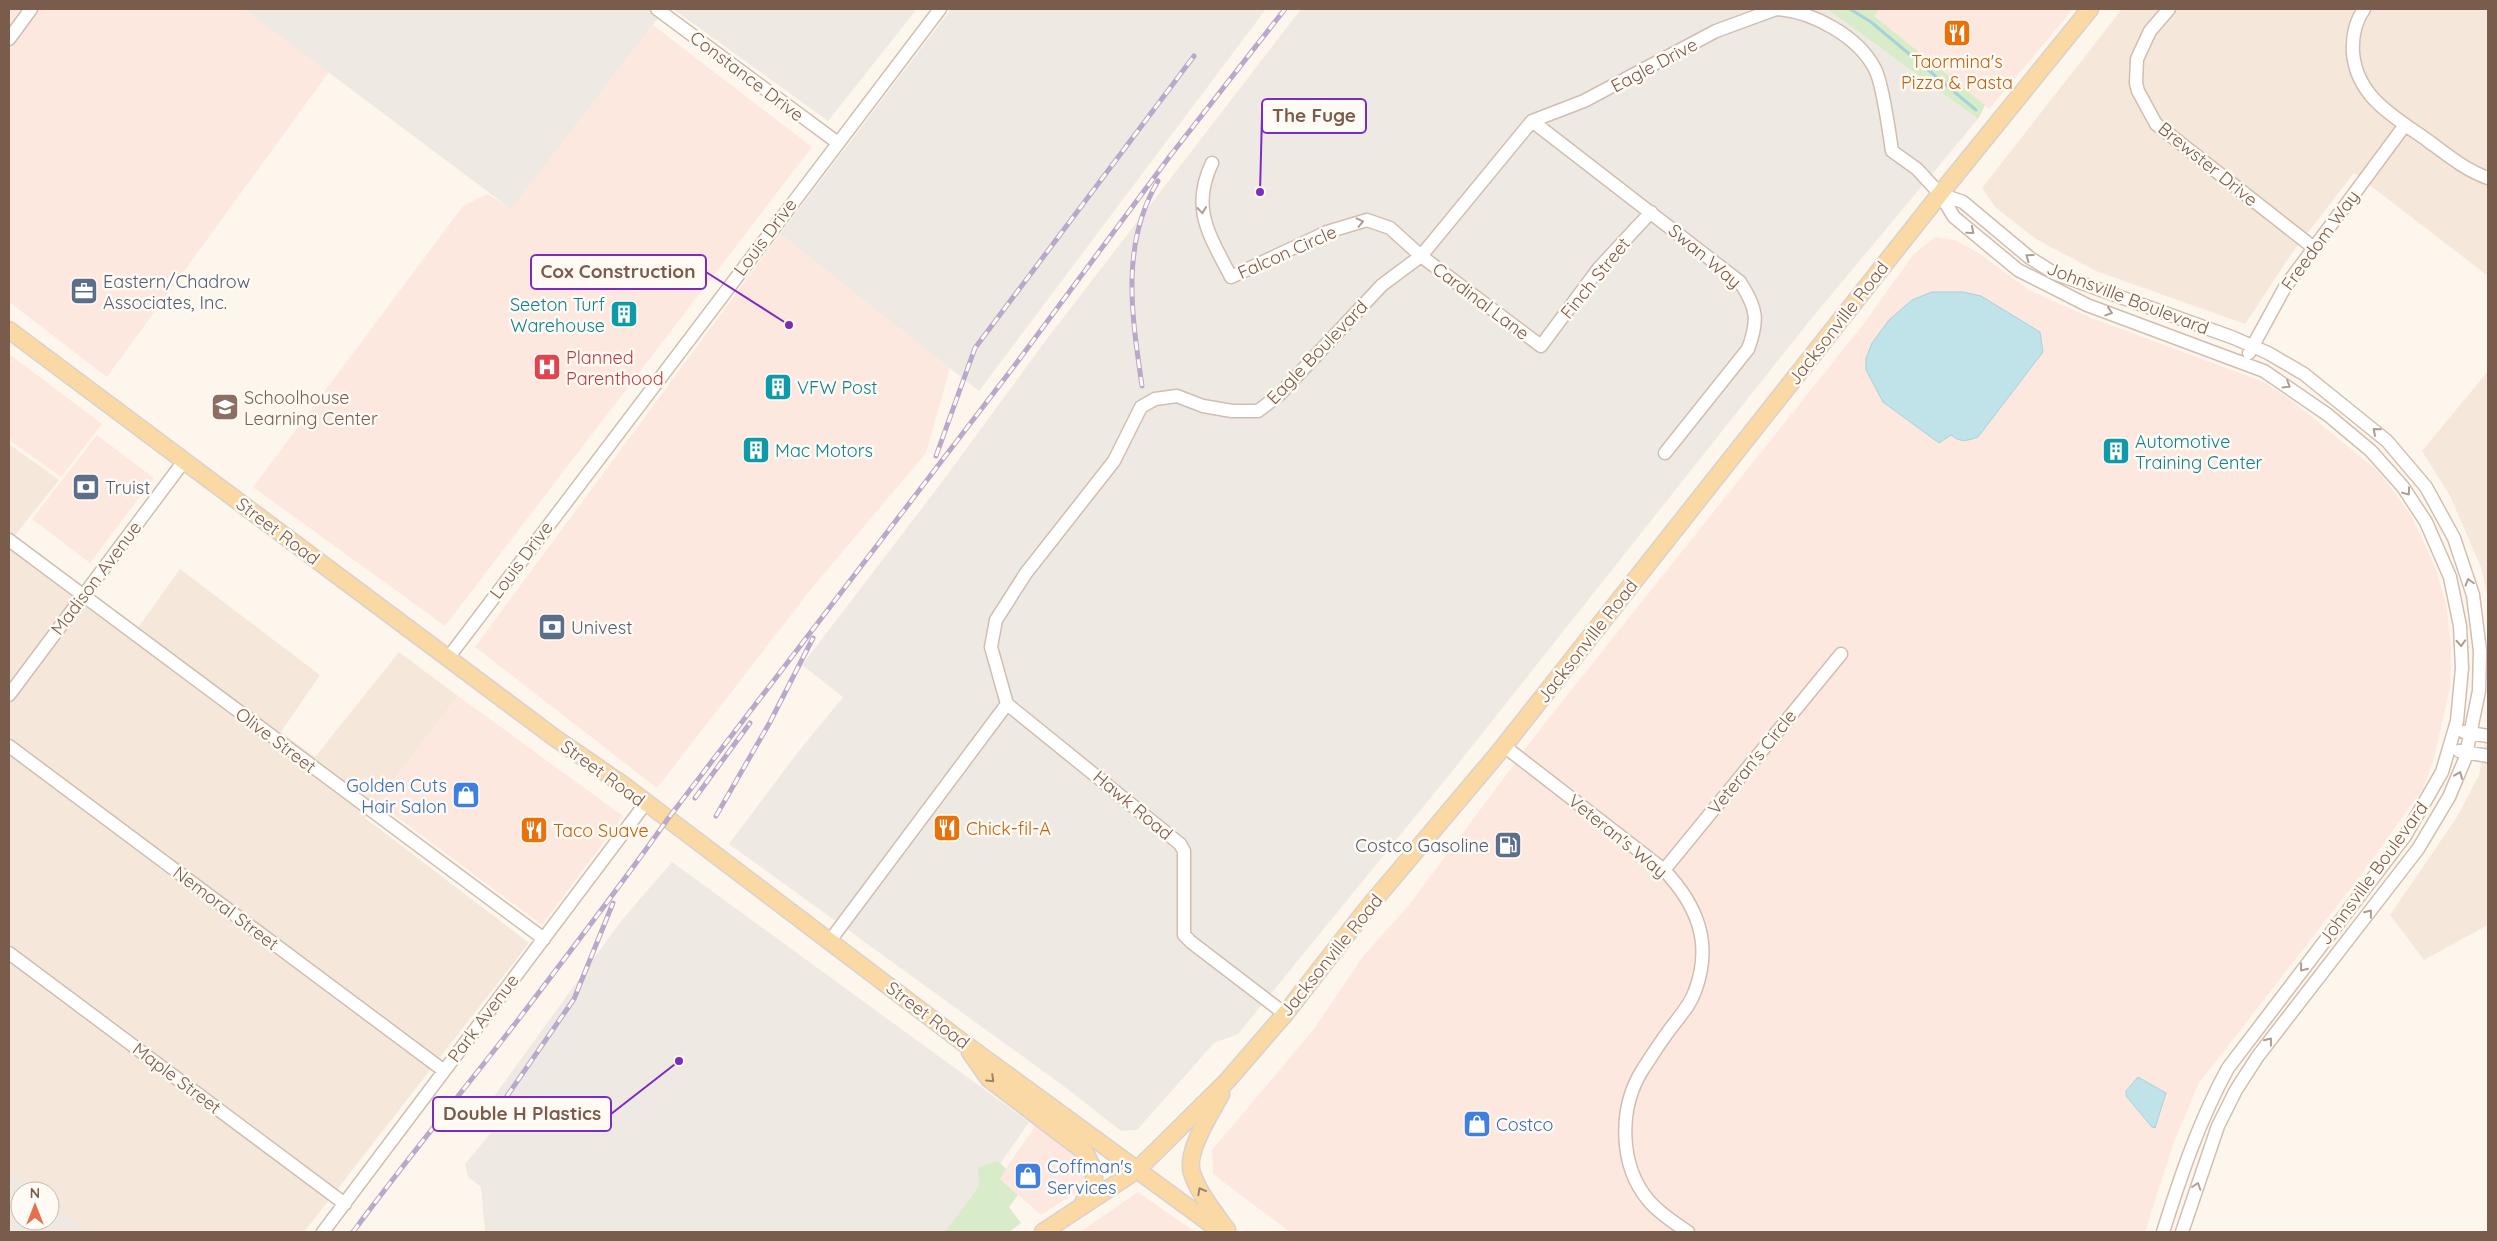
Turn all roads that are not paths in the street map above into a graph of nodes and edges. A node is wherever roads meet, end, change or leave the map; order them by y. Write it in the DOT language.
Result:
graph roads {
  1 [pos="31,9"];
  2 [pos="656,9"];
  3 [pos="940,9"];
  4 [pos="1777,9"];
  5 [pos="2090,9"];
  6 [pos="2169,9"];
  7 [pos="2364,9"];
  8 [pos="9,39"];
  9 [pos="1532,121"];
  10 [pos="2405,125"];
  11 [pos="838,143"];
  12 [pos="1212,163"];
  13 [pos="2488,178"];
  14 [pos="1940,194"];
  15 [pos="1651,212"];
  16 [pos="2314,248"];
  17 [pos="1421,256"];
  18 [pos="9,330"];
  19 [pos="1541,346"];
  20 [pos="2252,346"];
  21 [pos="2244,362"];
  22 [pos="1665,454"];
  23 [pos="184,461"];
  24 [pos="9,540"];
  25 [pos="83,596"];
  26 [pos="1840,654"];
  27 [pos="448,658"];
  28 [pos="9,695"];
  29 [pos="1007,704"];
  30 [pos="2455,729"];
  31 [pos="2471,734"];
  32 [pos="2488,736"];
  33 [pos="9,746"];
  34 [pos="1504,746"];
  35 [pos="2449,748"];
  36 [pos="2466,752"];
  37 [pos="2488,756"];
  38 [pos="645,804"];
  39 [pos="1664,870"];
  40 [pos="544,939"];
  41 [pos="829,942"];
  42 [pos="9,953"];
  43 [pos="1284,1014"];
  44 [pos="961,1040"];
  45 [pos="443,1070"];
  46 [pos="1227,1081"];
  47 [pos="1137,1170"];
  48 [pos="345,1204"];
  49 [pos="1079,1210"];
  50 [pos="323,1232"];
  51 [pos="1043,1232"];
  52 [pos="1222,1232"];
  53 [pos="1228,1232"];
  54 [pos="1688,1232"];
  55 [pos="2163,1232"];
  56 [pos="2182,1232"];
  1 -- 8 [label="street"];
  2 -- 11 [label="street, Constance Drive"];
  3 -- 11 [label="street, Louis Drive"];
  4 -- 9 [label="street, Eagle Drive"];
  4 -- 14 [label="street, Eagle Drive"];
  5 -- 14 [label="main road, Jacksonville Road"];
  6 -- 16 [label="street, Brewster Drive"];
  7 -- 10 [label="street"];
  9 -- 15 [label="street, Swan Way"];
  9 -- 17 [label="street, Eagle Boulevard"];
  10 -- 13 [label="street"];
  10 -- 16 [label="street, Freedom Way"];
  11 -- 27 [label="street, Louis Drive"];
  12 -- 17 [label="street, Falcon Circle, one-way"];
  20 -- 14 [label="street, Johnsville Boulevard, one-way"];
  14 -- 21 [label="street, Johnsville Boulevard, one-way"];
  14 -- 34 [label="main road, Jacksonville Road"];
  15 -- 19 [label="street, Finch Street"];
  15 -- 22 [label="street, Swan Way"];
  16 -- 20 [label="street, Freedom Way"];
  17 -- 19 [label="street, Cardinal Lane"];
  17 -- 29 [label="street, Eagle Boulevard"];
  18 -- 23 [label="main road, Street Road"];
  20 -- 21 [label="street, Freedom Way"];
  31 -- 20 [label="street, Johnsville Boulevard, one-way"];
  21 -- 30 [label="street, Johnsville Boulevard, one-way"];
  23 -- 25 [label="street, Madison Avenue"];
  23 -- 27 [label="main road, Street Road"];
  24 -- 25 [label="street, Olive Street"];
  25 -- 28 [label="street, Madison Avenue"];
  25 -- 40 [label="street, Olive Street"];
  26 -- 39 [label="street, Veteran's Circle"];
  27 -- 38 [label="main road, Street Road"];
  29 -- 41 [label="street"];
  29 -- 43 [label="street, Hawk Road"];
  30 -- 31 [label="street"];
  30 -- 35 [label="street, Johnsville Boulevard"];
  31 -- 32 [label="street"];
  31 -- 36 [label="street, Johnsville Boulevard"];
  33 -- 45 [label="street, Nemoral Street"];
  34 -- 39 [label="street, Veteran's Way"];
  34 -- 43 [label="main road, Jacksonville Road"];
  35 -- 36 [label="street"];
  35 -- 55 [label="street, Johnsville Boulevard, one-way"];
  36 -- 37 [label="street"];
  56 -- 36 [label="street, Johnsville Boulevard, one-way"];
  38 -- 40 [label="street, Park Avenue"];
  38 -- 41 [label="main road, Street Road"];
  39 -- 54 [label="street, Veteran's Way"];
  40 -- 45 [label="street, Park Avenue"];
  41 -- 44 [label="main road, Street Road"];
  42 -- 48 [label="street, Maple Street"];
  43 -- 46 [label="main road, Jacksonville Road"];
  44 -- 47 [label="main road, Street Road"];
  44 -- 49 [label="main road, one-way"];
  45 -- 48 [label="street, Park Avenue"];
  46 -- 47 [label="main road, Jacksonville Road"];
  53 -- 46 [label="main road, one-way"];
  47 -- 49 [label="main road, Jacksonville Road"];
  47 -- 52 [label="main road, Street Road"];
  48 -- 50 [label="street, Park Avenue"];
  49 -- 51 [label="main road, Jacksonville Road"];
}
